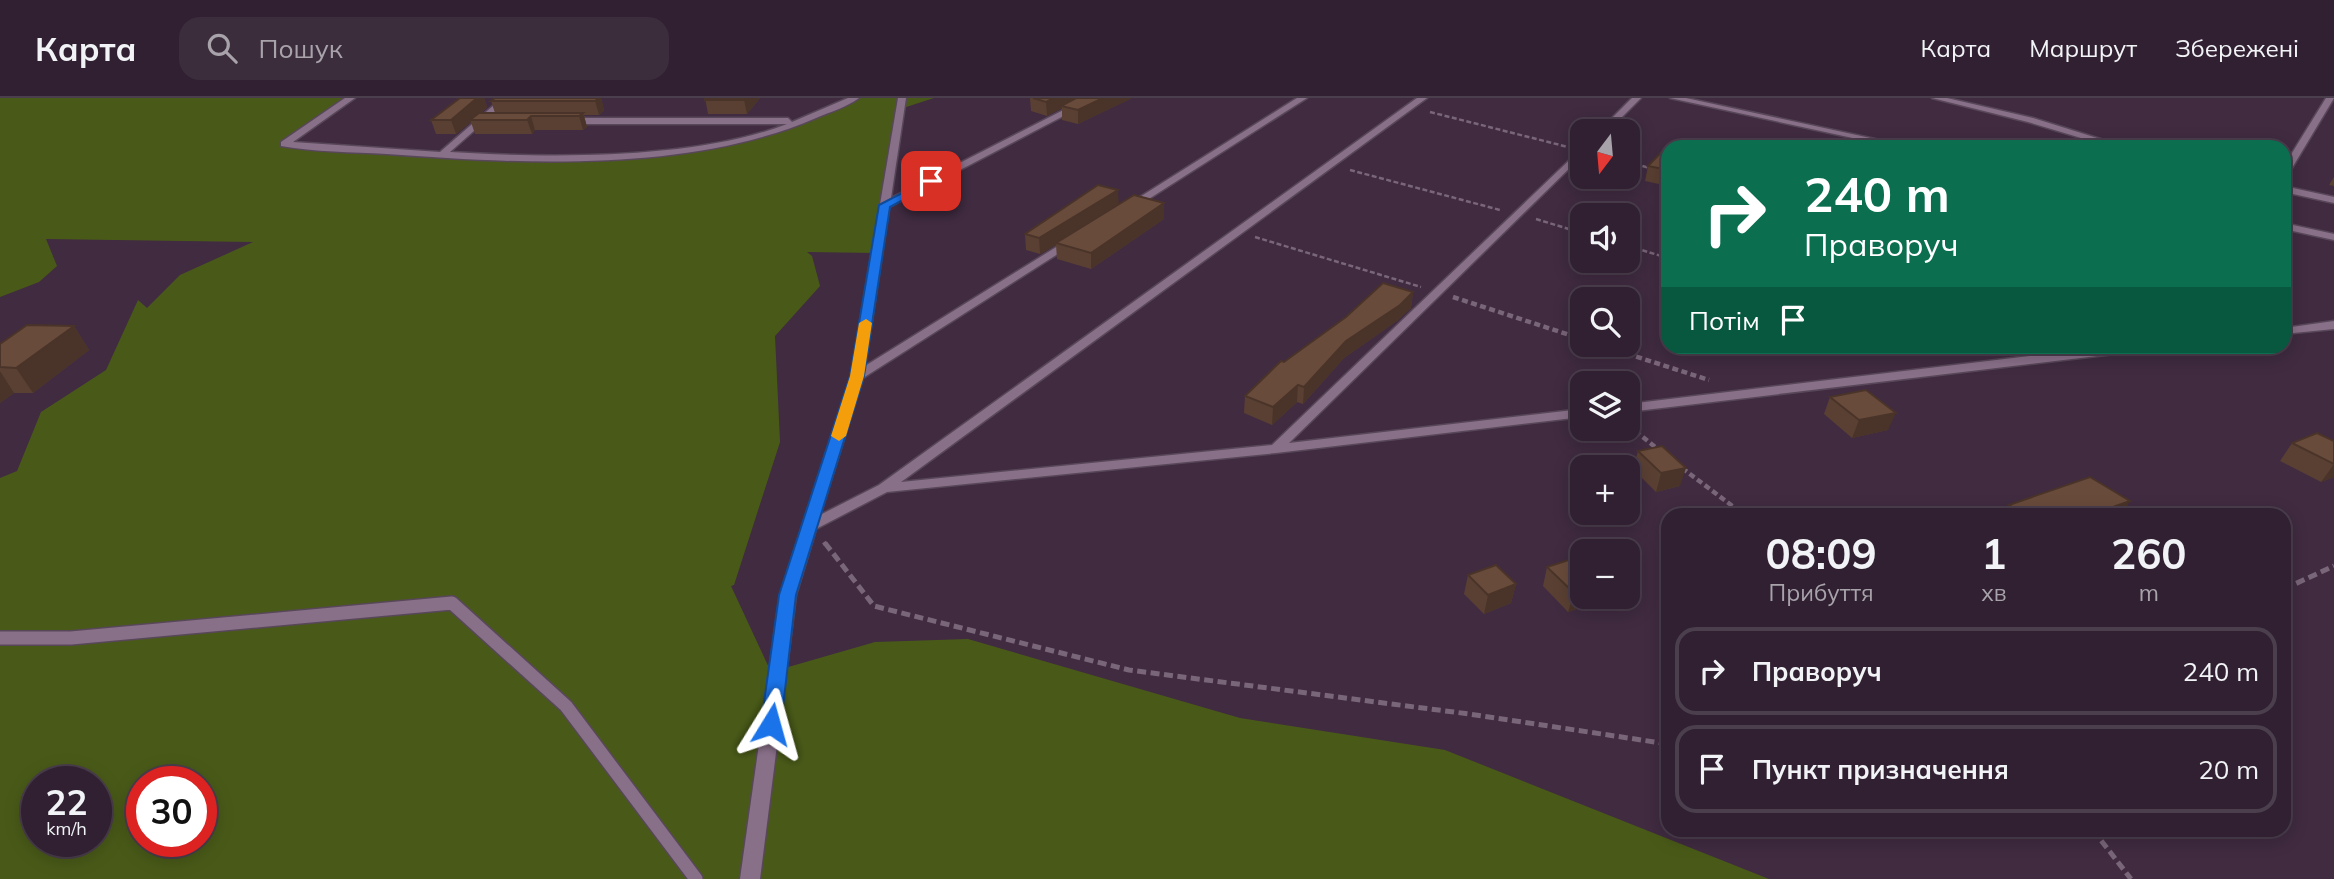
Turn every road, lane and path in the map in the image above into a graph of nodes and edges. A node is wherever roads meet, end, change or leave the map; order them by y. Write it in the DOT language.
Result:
graph roads {
  1 [pos="351,98"];
  2 [pos="507,98"];
  3 [pos="855,98"];
  4 [pos="902,98"];
  5 [pos="1094,98"];
  6 [pos="1303,98"];
  7 [pos="1423,98"];
  8 [pos="1637,98"];
  9 [pos="1936,98"];
  10 [pos="1992,98"];
  11 [pos="2330,98"];
  12 [pos="1680,99"];
  13 [pos="1410,107"];
  14 [pos="1982,108"];
  15 [pos="1615,119"];
  16 [pos="480,121"];
  17 [pos="494,121"];
  18 [pos="550,121"];
  19 [pos="800,121"];
  20 [pos="1874,140"];
  21 [pos="2096,140"];
  22 [pos="1569,147"];
  23 [pos="442,155"];
  24 [pos="2291,162"];
  25 [pos="1570,163"];
  26 [pos="1330,165"];
  27 [pos="1640,165"];
  28 [pos="1654,169"];
  29 [pos="2291,191"];
  30 [pos="2334,200"];
  31 [pos="885,205"];
  32 [pos="1518,214"];
  33 [pos="1115,215"];
  34 [pos="2291,228"];
  35 [pos="1570,229"];
  36 [pos="1238,232"];
  37 [pos="1080,237"];
  38 [pos="2334,237"];
  39 [pos="1640,250"];
  40 [pos="1661,256"];
  41 [pos="1437,292"];
  42 [pos="2334,325"];
  43 [pos="2291,330"];
  44 [pos="1570,335"];
  45 [pos="2081,354"];
  46 [pos="1637,357"];
  47 [pos="857,376"];
  48 [pos="1712,381"];
  49 [pos="1640,407"];
  50 [pos="1570,414"];
  51 [pos="1640,435"];
  52 [pos="1276,449"];
  53 [pos="1669,458"];
  54 [pos="1680,466"];
  55 [pos="884,488"];
  56 [pos="1735,508"];
  57 [pos="812,525"];
  58 [pos="2334,566"];
  59 [pos="2291,586"];
  60 [pos="0,638"];
  61 [pos="1661,743"];
  62 [pos="2098,837"];
  63 [pos="696,879"];
  64 [pos="750,879"];
  65 [pos="2131,879"];
  1 -- 23 [label="street"];
  2 -- 16 [label="street"];
  3 -- 19 [label="street"];
  4 -- 31 [label="street"];
  5 -- 31 [label="street"];
  6 -- 33 [label="street"];
  7 -- 13 [label="street"];
  8 -- 15 [label="street"];
  9 -- 14 [label="street"];
  10 -- 14 [label="street"];
  11 -- 24 [label="street"];
  12 -- 20 [label="street"];
  13 -- 22 [label="path"];
  13 -- 26 [label="street"];
  14 -- 21 [label="street"];
  16 -- 17 [label="street"];
  16 -- 23 [label="street"];
  18 -- 19 [label="street"];
  19 -- 23 [label="street"];
  25 -- 32 [label="street"];
  26 -- 32 [label="path"];
  26 -- 36 [label="street"];
  27 -- 28 [label="path"];
  29 -- 30 [label="street"];
  31 -- 47 [label="street"];
  32 -- 35 [label="path"];
  32 -- 41 [label="street"];
  34 -- 38 [label="street"];
  36 -- 41 [label="path"];
  36 -- 55 [label="street"];
  37 -- 47 [label="street"];
  39 -- 40 [label="path"];
  41 -- 44 [label="path"];
  41 -- 52 [label="street"];
  42 -- 43 [label="street"];
  45 -- 49 [label="street"];
  46 -- 48 [label="path"];
  47 -- 57 [label="street"];
  50 -- 52 [label="street"];
  51 -- 53 [label="path"];
  52 -- 55 [label="street"];
  54 -- 56 [label="path"];
  55 -- 57 [label="street"];
  57 -- 61 [label="path"];
  57 -- 64 [label="street"];
  58 -- 59 [label="path"];
  60 -- 63 [label="lane"];
  62 -- 65 [label="path"];
}
